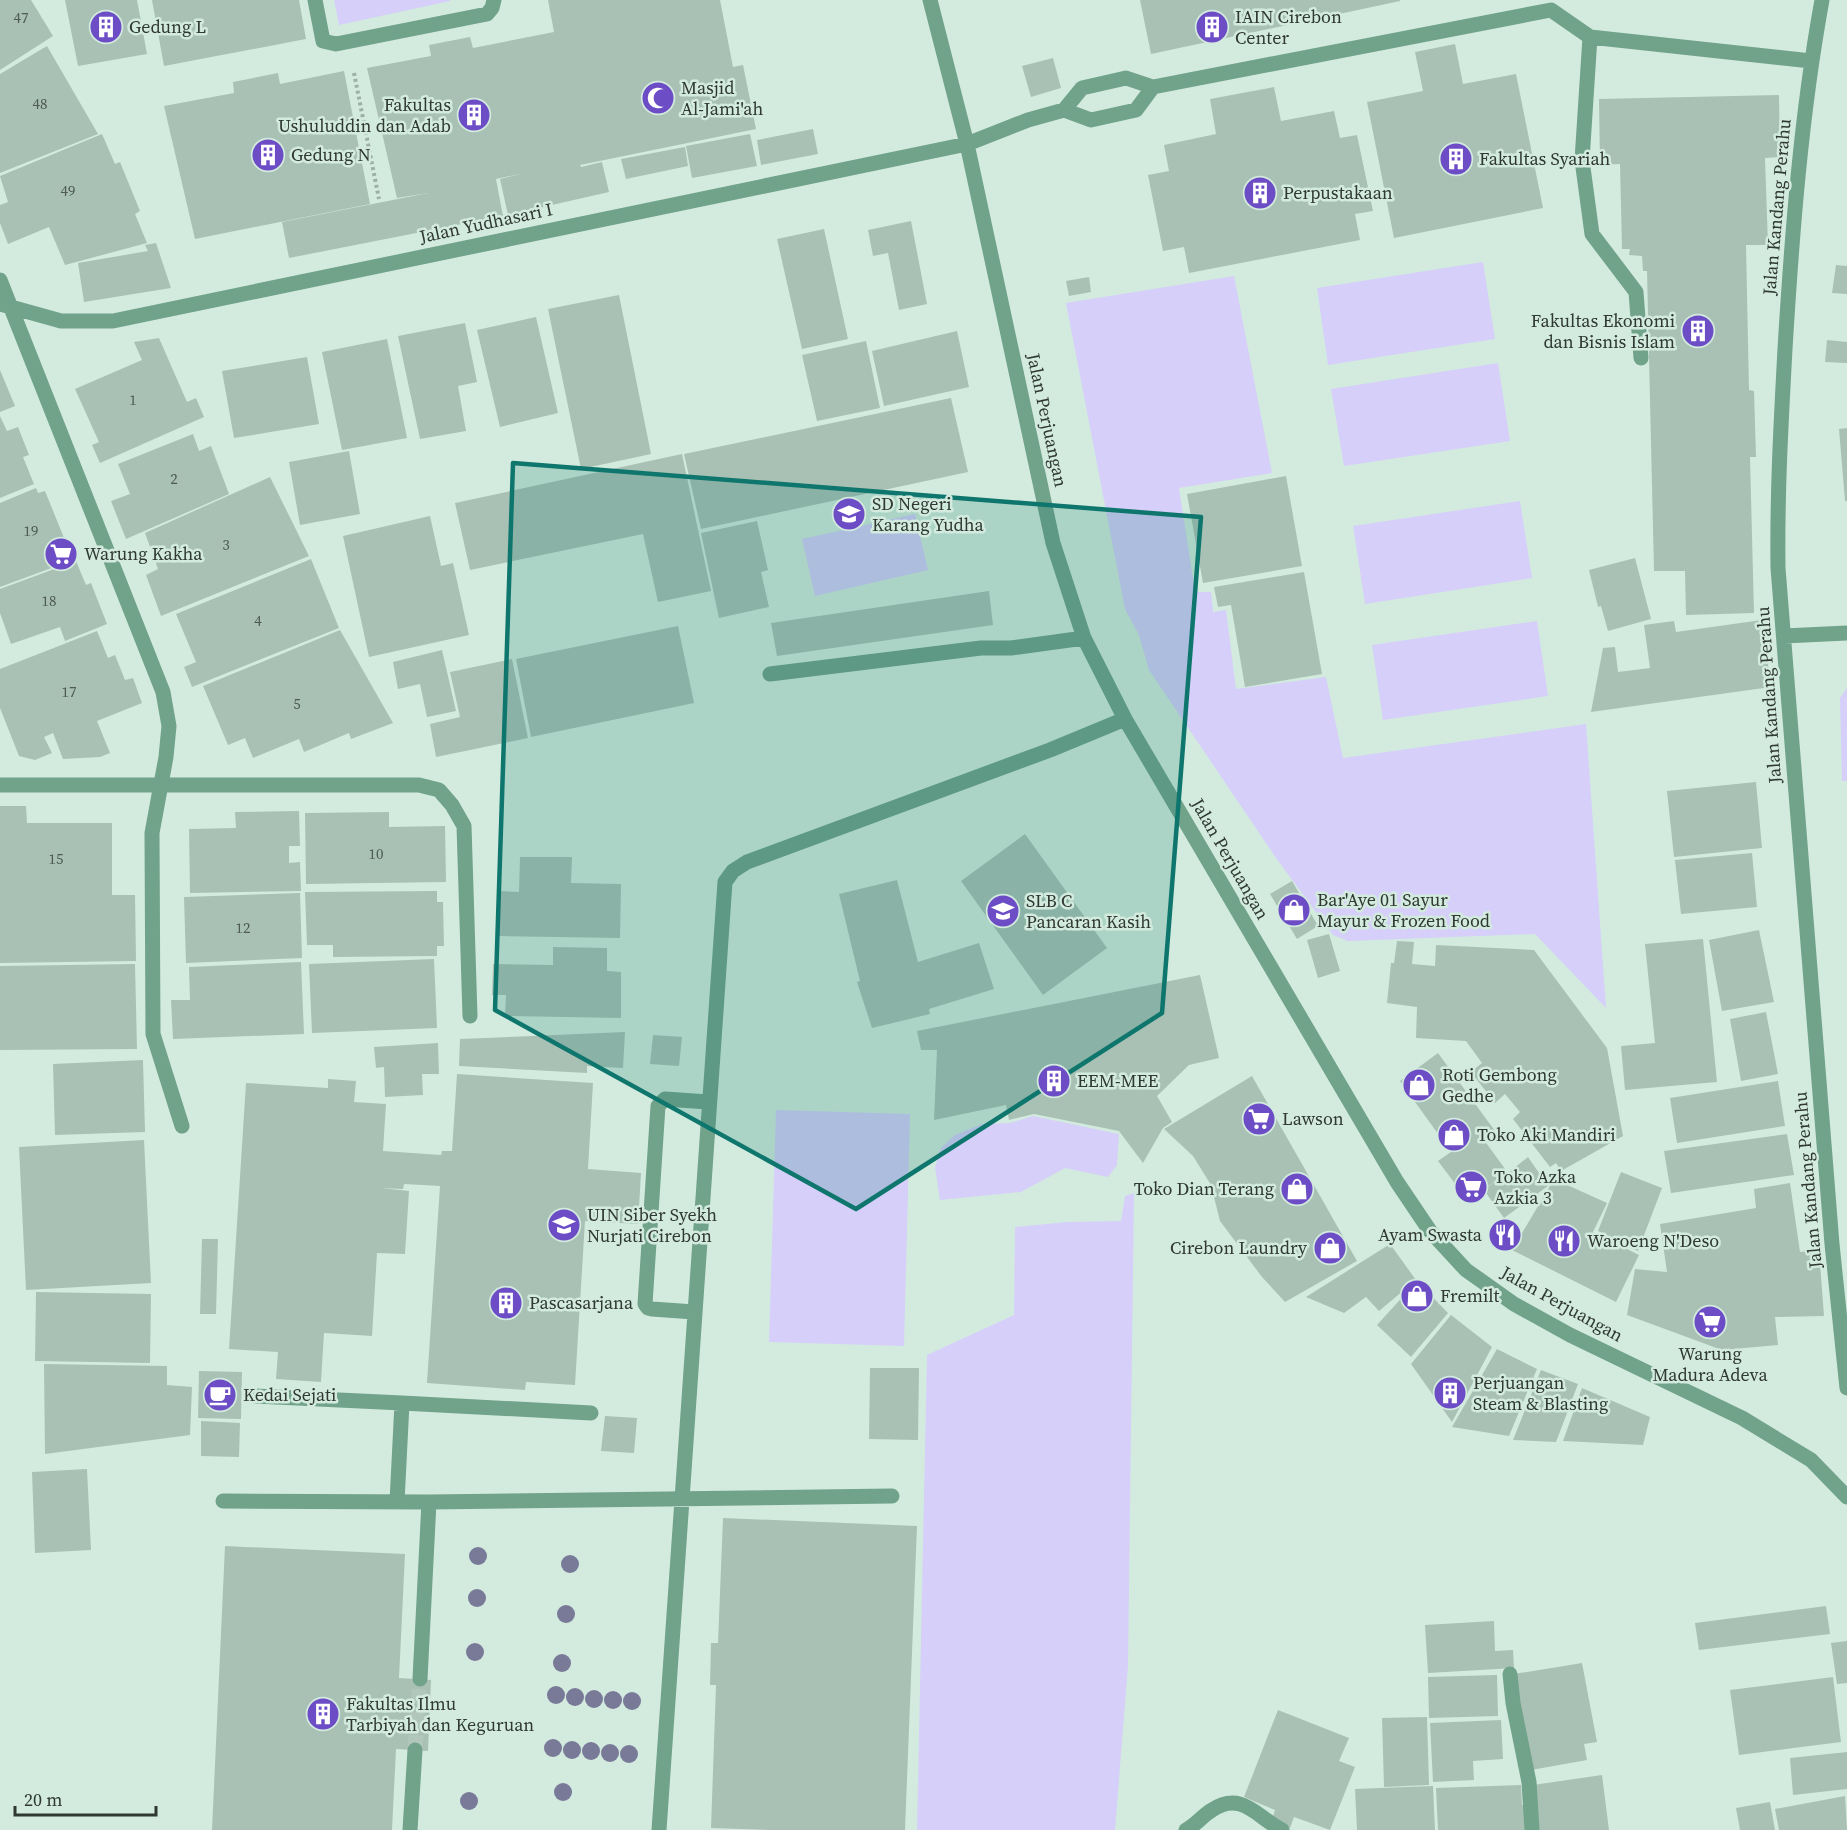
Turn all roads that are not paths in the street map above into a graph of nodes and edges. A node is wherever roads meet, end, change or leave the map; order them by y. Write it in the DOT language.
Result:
graph roads {
  1 [pos="315,0"];
  2 [pos="494,0"];
  3 [pos="930,0"];
  4 [pos="1822,0"];
  5 [pos="1551,5"];
  6 [pos="1590,37"];
  7 [pos="1811,62"];
  8 [pos="1153,87"];
  9 [pos="1064,110"];
  10 [pos="967,144"];
  11 [pos="0,280"];
  12 [pos="6,306"];
  13 [pos="1641,358"];
  14 [pos="1847,633"];
  15 [pos="1784,636"];
  16 [pos="1084,638"];
  17 [pos="770,674"];
  18 [pos="1125,719"];
  19 [pos="0,785"];
  20 [pos="161,786"];
  21 [pos="470,1016"];
  22 [pos="708,1102"];
  23 [pos="182,1126"];
  24 [pos="694,1312"];
  25 [pos="1847,1388"];
  26 [pos="255,1396"];
  27 [pos="402,1403"];
  28 [pos="591,1413"];
  29 [pos="892,1496"];
  30 [pos="1847,1497"];
  31 [pos="682,1498"];
  32 [pos="223,1501"];
  33 [pos="397,1502"];
  34 [pos="429,1502"];
  35 [pos="1510,1674"];
  36 [pos="420,1679"];
  37 [pos="415,1750"];
  38 [pos="410,1830"];
  39 [pos="659,1830"];
  40 [pos="1186,1830"];
  41 [pos="1282,1830"];
  42 [pos="1532,1830"];
  1 -- 2 [label="street"];
  3 -- 10 [label="street, Jalan Perjuangan"];
  4 -- 7 [label="street, Jalan Kandang Perahu"];
  5 -- 6 [label="street"];
  5 -- 8 [label="street"];
  6 -- 7 [label="street"];
  6 -- 13 [label="street"];
  7 -- 15 [label="street, Jalan Kandang Perahu"];
  8 -- 9 [label="street"];
  8 -- 9 [label="street"];
  9 -- 10 [label="street, Jalan Yudhasari I"];
  10 -- 12 [label="street, Jalan Yudhasari I"];
  10 -- 16 [label="street, Jalan Perjuangan"];
  11 -- 12 [label="street"];
  12 -- 20 [label="street"];
  14 -- 15 [label="street"];
  15 -- 25 [label="street, Jalan Kandang Perahu"];
  16 -- 17 [label="street"];
  16 -- 18 [label="street, Jalan Perjuangan"];
  18 -- 22 [label="street"];
  18 -- 30 [label="street, Jalan Perjuangan"];
  19 -- 20 [label="street"];
  20 -- 21 [label="street"];
  20 -- 23 [label="street"];
  22 -- 24 [label="street"];
  22 -- 24 [label="street"];
  24 -- 31 [label="street"];
  26 -- 27 [label="street"];
  27 -- 28 [label="street"];
  27 -- 33 [label="street"];
  29 -- 31 [label="street"];
  31 -- 34 [label="street"];
  31 -- 39 [label="street"];
  32 -- 33 [label="street"];
  33 -- 34 [label="street"];
  34 -- 36 [label="street"];
  35 -- 42 [label="street"];
  37 -- 38 [label="street"];
  40 -- 41 [label="street"];
}
